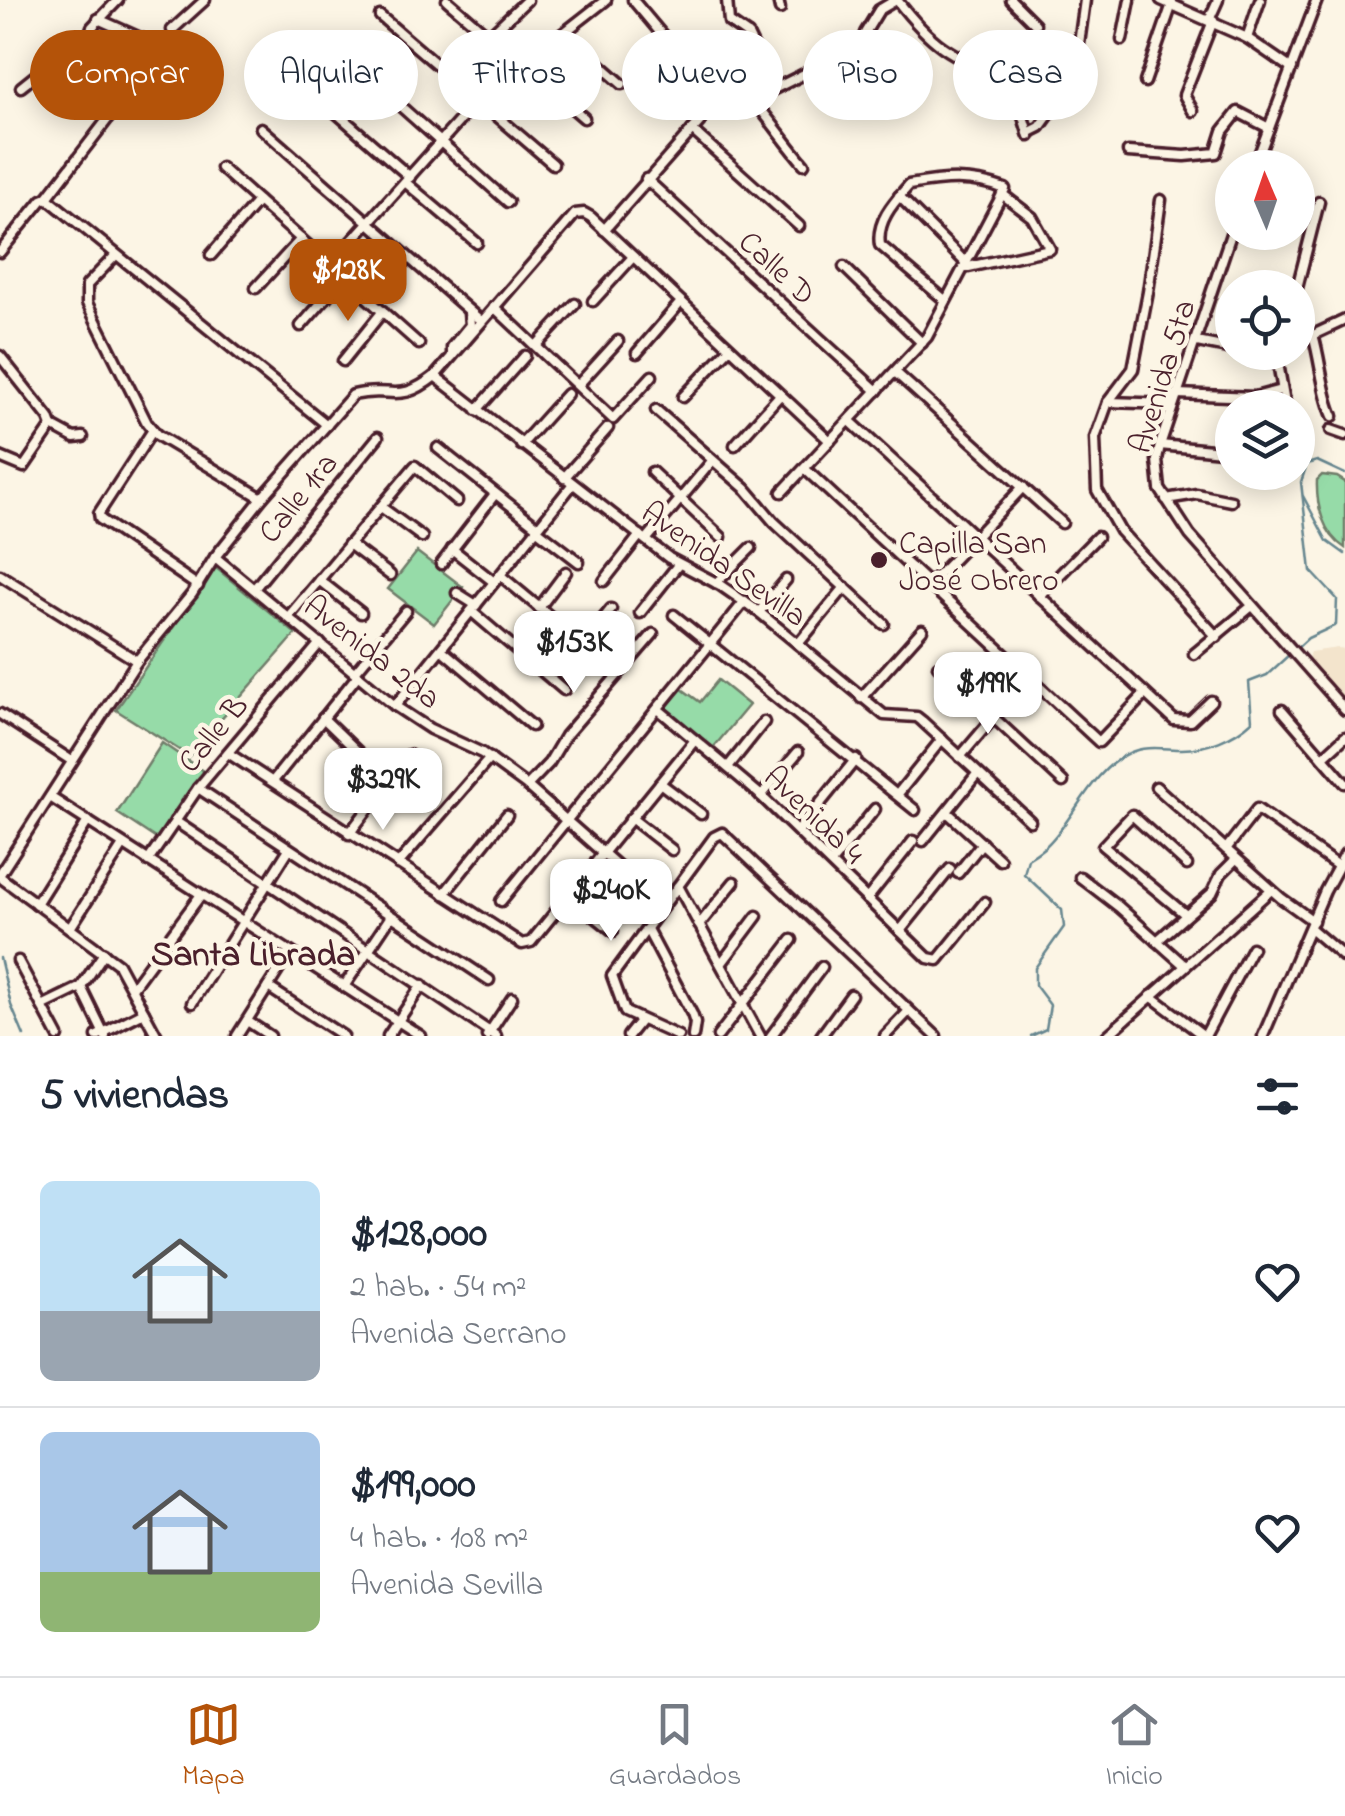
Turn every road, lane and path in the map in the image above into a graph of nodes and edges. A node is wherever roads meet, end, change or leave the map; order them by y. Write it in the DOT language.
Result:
graph roads {
  1 [pos="118,0"];
  2 [pos="205,0"];
  3 [pos="447,0"];
  4 [pos="527,0"];
  5 [pos="606,0"];
  6 [pos="633,0"];
  7 [pos="727,0"];
  8 [pos="897,0"];
  9 [pos="1011,0"];
  10 [pos="1084,0"];
  11 [pos="1130,0"];
  12 [pos="1161,0"];
  13 [pos="1218,0"];
  14 [pos="1260,0"];
  15 [pos="1317,0"];
  16 [pos="1176,3"];
  17 [pos="380,16"];
  18 [pos="98,19"];
  19 [pos="1211,21"];
  20 [pos="1035,24"];
  21 [pos="91,30"];
  22 [pos="123,30"];
  23 [pos="172,30"];
  24 [pos="480,30"];
  25 [pos="495,30"];
  26 [pos="568,30"];
  27 [pos="658,30"];
  28 [pos="741,30"];
  29 [pos="867,30"];
  30 [pos="1247,38"];
  31 [pos="1122,40"];
  32 [pos="438,65"];
  33 [pos="602,66"];
  34 [pos="1292,69"];
  35 [pos="30,79"];
  36 [pos="1145,82"];
  37 [pos="622,84"];
  38 [pos="21,87"];
  39 [pos="1194,111"];
  40 [pos="105,120"];
  41 [pos="343,120"];
  42 [pos="416,120"];
  43 [pos="460,120"];
  44 [pos="503,120"];
  45 [pos="701,120"];
  46 [pos="767,120"];
  47 [pos="261,128"];
  48 [pos="1269,128"];
  49 [pos="692,130"];
  50 [pos="441,142"];
  51 [pos="1261,150"];
  52 [pos="1128,152"];
  53 [pos="553,164"];
  54 [pos="804,164"];
  55 [pos="222,168"];
  56 [pos="407,179"];
  57 [pos="646,179"];
  58 [pos="1002,194"];
  59 [pos="899,196"];
  60 [pos="45,199"];
  61 [pos="1161,200"];
  62 [pos="258,201"];
  63 [pos="508,202"];
  64 [pos="1319,202"];
  65 [pos="369,222"];
  66 [pos="800,226"];
  67 [pos="604,230"];
  68 [pos="302,239"];
  69 [pos="476,244"];
  70 [pos="1226,250"];
  71 [pos="0,252"];
  72 [pos="116,255"];
  73 [pos="211,256"];
  74 [pos="633,257"];
  75 [pos="330,265"];
  76 [pos="965,266"];
  77 [pos="844,267"];
  78 [pos="1302,270"];
  79 [pos="344,277"];
  80 [pos="256,288"];
  81 [pos="593,302"];
  82 [pos="681,302"];
  83 [pos="946,302"];
  84 [pos="575,304"];
  85 [pos="494,306"];
  86 [pos="468,309"];
  87 [pos="383,311"];
  88 [pos="1345,320"];
  89 [pos="481,321"];
  90 [pos="302,326"];
  91 [pos="1315,334"];
  92 [pos="618,341"];
  93 [pos="1315,341"];
  94 [pos="922,342"];
  95 [pos="1197,342"];
  96 [pos="420,344"];
  97 [pos="536,346"];
  98 [pos="1215,346"];
  99 [pos="730,348"];
  100 [pos="636,353"];
  101 [pos="0,356"];
  102 [pos="452,356"];
  103 [pos="525,356"];
  104 [pos="343,360"];
  105 [pos="1278,370"];
  106 [pos="895,372"];
  107 [pos="435,376"];
  108 [pos="652,376"];
  109 [pos="578,385"];
  110 [pos="1281,390"];
  111 [pos="877,391"];
  112 [pos="566,394"];
  113 [pos="1177,394"];
  114 [pos="780,395"];
  115 [pos="1215,395"];
  116 [pos="683,398"];
  117 [pos="1108,402"];
  118 [pos="1174,404"];
  119 [pos="477,410"];
  120 [pos="656,410"];
  121 [pos="1333,416"];
  122 [pos="850,421"];
  123 [pos="327,424"];
  124 [pos="52,426"];
  125 [pos="608,428"];
  126 [pos="153,430"];
  127 [pos="1331,430"];
  128 [pos="1345,435"];
  129 [pos="83,437"];
  130 [pos="378,437"];
  131 [pos="830,441"];
  132 [pos="736,444"];
  133 [pos="521,445"];
  134 [pos="1160,445"];
  135 [pos="438,448"];
  136 [pos="1215,450"];
  137 [pos="0,456"];
  138 [pos="712,461"];
  139 [pos="805,469"];
  140 [pos="652,472"];
  141 [pos="568,482"];
  142 [pos="1023,487"];
  143 [pos="782,492"];
  144 [pos="496,494"];
  145 [pos="262,498"];
  146 [pos="682,499"];
  147 [pos="1166,499"];
  148 [pos="458,501"];
  149 [pos="1232,501"];
  150 [pos="381,506"];
  151 [pos="1062,523"];
  152 [pos="537,528"];
  153 [pos="422,537"];
  154 [pos="721,537"];
  155 [pos="973,537"];
  156 [pos="1096,537"];
  157 [pos="643,538"];
  158 [pos="349,544"];
  159 [pos="751,548"];
  160 [pos="452,550"];
  161 [pos="215,557"];
  162 [pos="579,562"];
  163 [pos="442,564"];
  164 [pos="678,565"];
  165 [pos="566,572"];
  166 [pos="0,575"];
  167 [pos="390,576"];
  168 [pos="497,579"];
  169 [pos="319,580"];
  170 [pos="786,580"];
  171 [pos="604,581"];
  172 [pos="716,583"];
  173 [pos="929,585"];
  174 [pos="198,586"];
  175 [pos="845,587"];
  176 [pos="254,588"];
  177 [pos="457,592"];
  178 [pos="1039,596"];
  179 [pos="745,602"];
  180 [pos="1252,606"];
  181 [pos="474,608"];
  182 [pos="539,608"];
  183 [pos="611,609"];
  184 [pos="406,611"];
  185 [pos="759,612"];
  186 [pos="361,613"];
  187 [pos="640,613"];
  188 [pos="674,615"];
  189 [pos="288,617"];
  190 [pos="884,624"];
  191 [pos="922,630"];
  192 [pos="653,634"];
  193 [pos="1217,637"];
  194 [pos="320,643"];
  195 [pos="710,644"];
  196 [pos="798,644"];
  197 [pos="440,650"];
  198 [pos="1194,654"];
  199 [pos="137,662"];
  200 [pos="938,666"];
  201 [pos="356,674"];
  202 [pos="564,690"];
  203 [pos="1144,695"];
  204 [pos="861,698"];
  205 [pos="1210,700"];
  206 [pos="395,706"];
  207 [pos="658,709"];
  208 [pos="1282,710"];
  209 [pos="1345,710"];
  210 [pos="0,714"];
  211 [pos="323,718"];
  212 [pos="994,718"];
  213 [pos="764,722"];
  214 [pos="532,726"];
  215 [pos="1345,737"];
  216 [pos="695,740"];
  217 [pos="942,740"];
  218 [pos="798,752"];
  219 [pos="228,753"];
  220 [pos="409,755"];
  221 [pos="960,757"];
  222 [pos="1322,757"];
  223 [pos="490,758"];
  224 [pos="856,759"];
  225 [pos="72,761"];
  226 [pos="728,767"];
  227 [pos="977,774"];
  228 [pos="273,781"];
  229 [pos="389,782"];
  230 [pos="1063,782"];
  231 [pos="660,783"];
  232 [pos="1345,783"];
  233 [pos="526,786"];
  234 [pos="1156,787"];
  235 [pos="198,788"];
  236 [pos="898,794"];
  237 [pos="50,796"];
  238 [pos="761,796"];
  239 [pos="875,809"];
  240 [pos="915,810"];
  241 [pos="947,812"];
  242 [pos="701,814"];
  243 [pos="507,815"];
  244 [pos="632,818"];
  245 [pos="567,820"];
  246 [pos="88,821"];
  247 [pos="175,821"];
  248 [pos="1030,821"];
  249 [pos="798,832"];
  250 [pos="349,834"];
  251 [pos="982,843"];
  252 [pos="123,844"];
  253 [pos="1226,849"];
  254 [pos="289,850"];
  255 [pos="672,850"];
  256 [pos="603,852"];
  257 [pos="1345,854"];
  258 [pos="1236,859"];
  259 [pos="1000,860"];
  260 [pos="148,861"];
  261 [pos="831,863"];
  262 [pos="398,864"];
  263 [pos="1187,865"];
  264 [pos="1338,866"];
  265 [pos="0,875"];
  266 [pos="1080,877"];
  267 [pos="734,882"];
  268 [pos="268,884"];
  269 [pos="678,886"];
  270 [pos="644,889"];
  271 [pos="1272,890"];
  272 [pos="444,894"];
  273 [pos="200,896"];
  274 [pos="568,896"];
  275 [pos="867,898"];
  276 [pos="501,901"];
  277 [pos="985,902"];
  278 [pos="36,904"];
  279 [pos="1186,915"];
  280 [pos="391,916"];
  281 [pos="757,916"];
  282 [pos="243,923"];
  283 [pos="699,925"];
  284 [pos="1311,925"];
  285 [pos="70,928"];
  286 [pos="646,929"];
  287 [pos="612,930"];
  288 [pos="900,930"];
  289 [pos="792,940"];
  290 [pos="1156,941"];
  291 [pos="1252,948"];
  292 [pos="369,949"];
  293 [pos="290,952"];
  294 [pos="104,953"];
  295 [pos="1345,958"];
  296 [pos="18,961"];
  297 [pos="721,964"];
  298 [pos="1184,965"];
  299 [pos="822,967"];
  300 [pos="490,980"];
  301 [pos="422,984"];
  302 [pos="344,986"];
  303 [pos="81,987"];
  304 [pos="268,987"];
  305 [pos="132,988"];
  306 [pos="851,996"];
  307 [pos="1151,996"];
  308 [pos="512,998"];
  309 [pos="192,1003"];
  310 [pos="743,1004"];
  311 [pos="42,1006"];
  312 [pos="144,1012"];
  313 [pos="908,1012"];
  314 [pos="630,1016"];
  315 [pos="640,1020"];
  316 [pos="247,1021"];
  317 [pos="398,1022"];
  318 [pos="630,1033"];
  319 [pos="102,1035"];
  320 [pos="340,1035"];
  321 [pos="491,1035"];
  322 [pos="58,1036"];
  323 [pos="157,1036"];
  324 [pos="236,1036"];
  325 [pos="270,1036"];
  326 [pos="388,1036"];
  327 [pos="422,1036"];
  328 [pos="678,1036"];
  329 [pos="692,1036"];
  330 [pos="718,1036"];
  331 [pos="760,1036"];
  332 [pos="771,1036"];
  333 [pos="820,1036"];
  334 [pos="885,1036"];
  335 [pos="936,1036"];
  336 [pos="1107,1036"];
  337 [pos="1205,1036"];
  338 [pos="1263,1036"];
  1 -- 18 [label="street"];
  2 -- 23 [label="street"];
  3 -- 24 [label="street"];
  4 -- 25 [label="street"];
  5 -- 26 [label="street"];
  6 -- 27 [label="street"];
  7 -- 28 [label="street"];
  8 -- 10 [label="street"];
  8 -- 29 [label="street"];
  9 -- 20 [label="street"];
  11 -- 31 [label="street"];
  12 -- 16 [label="street"];
  13 -- 19 [label="street"];
  14 -- 30 [label="street"];
  15 -- 34 [label="street"];
  16 -- 19 [label="street"];
  16 -- 36 [label="street"];
  17 -- 32 [label="street"];
  18 -- 21 [label="street"];
  18 -- 22 [label="street"];
  19 -- 30 [label="street"];
  19 -- 39 [label="street"];
  30 -- 34 [label="street"];
  33 -- 37 [label="street"];
  34 -- 48 [label="street"];
  35 -- 38 [label="street"];
  40 -- 60 [label="street"];
  41 -- 56 [label="street"];
  42 -- 50 [label="street"];
  43 -- 50 [label="street"];
  44 -- 53 [label="street"];
  45 -- 49 [label="street"];
  46 -- 54 [label="street"];
  47 -- 65 [label="street"];
  48 -- 51 [label="street"];
  48 -- 52 [label="street"];
  49 -- 57 [label="street"];
  49 -- 66 [label="street"];
  50 -- 56 [label="street"];
  50 -- 63 [label="street"];
  55 -- 62 [label="street"];
  56 -- 65 [label="street"];
  56 -- 69 [label="street"];
  57 -- 67 [label="street"];
  57 -- 111 [label="street, Calle D"];
  58 -- 59 [label="street"];
  58 -- 76 [label="street"];
  58 -- 76 [label="street"];
  59 -- 76 [label="street"];
  59 -- 83 [label="street"];
  60 -- 71 [label="street"];
  60 -- 72 [label="street"];
  61 -- 117 [label="street"];
  62 -- 68 [label="street"];
  62 -- 73 [label="street"];
  64 -- 78 [label="street"];
  65 -- 75 [label="street"];
  65 -- 86 [label="street"];
  67 -- 74 [label="street"];
  67 -- 85 [label="street"];
  68 -- 75 [label="street"];
  68 -- 80 [label="street"];
  70 -- 95 [label="street, Avenida 5ta"];
  72 -- 123 [label="street"];
  72 -- 126 [label="street"];
  74 -- 81 [label="street"];
  74 -- 82 [label="street"];
  75 -- 79 [label="street"];
  76 -- 83 [label="street"];
  77 -- 94 [label="street"];
  79 -- 87 [label="street"];
  79 -- 90 [label="street"];
  82 -- 99 [label="street"];
  82 -- 100 [label="street"];
  83 -- 94 [label="street"];
  84 -- 97 [label="street"];
  85 -- 89 [label="street"];
  85 -- 97 [label="street"];
  86 -- 89 [label="street"];
  86 -- 102 [label="street"];
  87 -- 96 [label="street"];
  87 -- 104 [label="street"];
  88 -- 91 [label="street"];
  89 -- 102 [label="street"];
  92 -- 109 [label="street"];
  93 -- 121 [label="street"];
  94 -- 106 [label="street"];
  95 -- 98 [label="street"];
  95 -- 113 [label="street, Avenida 5ta"];
  97 -- 109 [label="street"];
  99 -- 114 [label="street"];
  99 -- 116 [label="street"];
  101 -- 124 [label="street"];
  102 -- 107 [label="street"];
  103 -- 119 [label="street"];
  105 -- 110 [label="street"];
  106 -- 111 [label="street"];
  106 -- 142 [label="street"];
  107 -- 119 [label="street, Avenida Sevilla"];
  107 -- 123 [label="street"];
  108 -- 109 [label="street"];
  111 -- 122 [label="street"];
  112 -- 133 [label="street"];
  113 -- 115 [label="street"];
  113 -- 118 [label="street, Avenida 5ta"];
  114 -- 131 [label="street"];
  114 -- 132 [label="street"];
  117 -- 118 [label="street"];
  117 -- 193 [label="street"];
  118 -- 134 [label="street, Avenida 5ta"];
  119 -- 133 [label="street, Avenida Sevilla"];
  120 -- 138 [label="street"];
  122 -- 131 [label="street"];
  122 -- 155 [label="street"];
  123 -- 145 [label="street"];
  124 -- 129 [label="street"];
  124 -- 137 [label="street"];
  125 -- 141 [label="street"];
  126 -- 145 [label="street"];
  126 -- 174 [label="street"];
  127 -- 128 [label="street"];
  130 -- 176 [label="street, Calle 1ra"];
  131 -- 139 [label="street"];
  133 -- 141 [label="street, Avenida Sevilla"];
  134 -- 136 [label="street"];
  134 -- 147 [label="street, Avenida 5ta"];
  135 -- 144 [label="street"];
  138 -- 146 [label="street"];
  138 -- 175 [label="street"];
  139 -- 143 [label="street"];
  139 -- 173 [label="street"];
  140 -- 146 [label="street"];
  141 -- 152 [label="street"];
  141 -- 157 [label="street, Avenida Sevilla"];
  142 -- 151 [label="street"];
  142 -- 155 [label="street"];
  144 -- 152 [label="street"];
  144 -- 160 [label="street"];
  145 -- 161 [label="street"];
  146 -- 154 [label="street"];
  146 -- 157 [label="street"];
  147 -- 149 [label="street"];
  147 -- 180 [label="street, Avenida 5ta"];
  148 -- 150 [label="street"];
  150 -- 153 [label="street"];
  150 -- 158 [label="street"];
  152 -- 162 [label="street"];
  152 -- 168 [label="street"];
  155 -- 173 [label="street"];
  155 -- 178 [label="street"];
  156 -- 178 [label="street"];
  157 -- 164 [label="street, Avenida Sevilla"];
  157 -- 171 [label="street"];
  158 -- 167 [label="street"];
  158 -- 169 [label="street"];
  159 -- 172 [label="street"];
  160 -- 163 [label="street"];
  160 -- 168 [label="street"];
  161 -- 174 [label="street"];
  161 -- 176 [label="street, Avenida 2da"];
  164 -- 172 [label="street, Avenida Sevilla"];
  164 -- 187 [label="street"];
  165 -- 182 [label="street"];
  166 -- 199 [label="street"];
  168 -- 181 [label="street"];
  168 -- 182 [label="street"];
  169 -- 186 [label="street"];
  169 -- 189 [label="street"];
  170 -- 185 [label="street"];
  172 -- 179 [label="street, Avenida Sevilla"];
  173 -- 203 [label="street"];
  174 -- 199 [label="street"];
  175 -- 190 [label="street"];
  175 -- 196 [label="street"];
  176 -- 189 [label="street, Avenida 2da"];
  177 -- 181 [label="street"];
  178 -- 203 [label="street"];
  179 -- 185 [label="street, Avenida Sevilla"];
  179 -- 195 [label="street"];
  180 -- 193 [label="street"];
  180 -- 209 [label="street, Avenida 5ta"];
  181 -- 197 [label="street"];
  181 -- 202 [label="street"];
  182 -- 183 [label="street"];
  184 -- 201 [label="street"];
  185 -- 196 [label="street, Avenida Sevilla"];
  188 -- 195 [label="street"];
  189 -- 194 [label="street, Avenida 2da"];
  191 -- 204 [label="street"];
  192 -- 233 [label="street"];
  193 -- 198 [label="street"];
  194 -- 201 [label="street, Avenida 2da"];
  194 -- 219 [label="street, Calle B"];
  195 -- 207 [label="street"];
  195 -- 224 [label="street"];
  196 -- 204 [label="street, Avenida Sevilla"];
  197 -- 206 [label="street"];
  197 -- 214 [label="street"];
  199 -- 225 [label="street"];
  200 -- 212 [label="street"];
  201 -- 206 [label="street, Avenida 2da"];
  201 -- 211 [label="street"];
  203 -- 205 [label="street"];
  204 -- 217 [label="street, Avenida Sevilla"];
  206 -- 223 [label="street, Avenida 2da"];
  207 -- 216 [label="street, Avenida 4"];
  207 -- 245 [label="street"];
  208 -- 222 [label="street"];
  210 -- 225 [label="street"];
  211 -- 228 [label="street"];
  211 -- 229 [label="street"];
  212 -- 221 [label="street"];
  212 -- 230 [label="street"];
  213 -- 226 [label="street"];
  215 -- 222 [label="street"];
  216 -- 226 [label="street, Avenida 4"];
  216 -- 231 [label="street"];
  217 -- 221 [label="street, Avenida Sevilla"];
  217 -- 236 [label="street"];
  218 -- 238 [label="street"];
  219 -- 228 [label="street"];
  219 -- 235 [label="street, Calle B"];
  220 -- 229 [label="street"];
  221 -- 227 [label="street, Avenida Sevilla"];
  222 -- 232 [label="street"];
  223 -- 233 [label="street, Avenida 2da"];
  223 -- 262 [label="street"];
  224 -- 236 [label="street"];
  224 -- 249 [label="street"];
  225 -- 237 [label="street"];
  226 -- 238 [label="street, Avenida 4"];
  227 -- 241 [label="street"];
  227 -- 248 [label="street, Avenida Sevilla"];
  228 -- 250 [label="street"];
  229 -- 250 [label="street"];
  231 -- 242 [label="street"];
  231 -- 244 [label="street"];
  233 -- 245 [label="street, Avenida 2da"];
  234 -- 253 [label="street"];
  235 -- 247 [label="street, Calle B"];
  235 -- 254 [label="street"];
  236 -- 240 [label="street"];
  237 -- 246 [label="street"];
  237 -- 265 [label="street"];
  238 -- 249 [label="street, Avenida 4"];
  239 -- 261 [label="street"];
  241 -- 251 [label="street"];
  241 -- 275 [label="street"];
  243 -- 272 [label="street"];
  244 -- 255 [label="street"];
  244 -- 256 [label="street"];
  245 -- 256 [label="street, Avenida 2da"];
  245 -- 276 [label="street"];
  246 -- 252 [label="street"];
  246 -- 278 [label="street"];
  247 -- 260 [label="street, Calle B"];
  247 -- 268 [label="street"];
  249 -- 261 [label="street, Avenida 4"];
  250 -- 262 [label="street"];
  251 -- 259 [label="street"];
  251 -- 288 [label="street"];
  252 -- 260 [label="street"];
  252 -- 285 [label="street"];
  253 -- 258 [label="street"];
  253 -- 264 [label="street"];
  254 -- 268 [label="street"];
  254 -- 280 [label="street"];
  256 -- 270 [label="street, Avenida 2da"];
  256 -- 274 [label="street"];
  257 -- 264 [label="street"];
  258 -- 271 [label="street"];
  258 -- 279 [label="street"];
  260 -- 273 [label="street"];
  261 -- 275 [label="street, Avenida 4"];
  262 -- 272 [label="street"];
  263 -- 279 [label="street"];
  264 -- 284 [label="street"];
  265 -- 278 [label="street"];
  266 -- 290 [label="street"];
  267 -- 283 [label="street"];
  268 -- 282 [label="street"];
  268 -- 292 [label="street"];
  269 -- 283 [label="street"];
  269 -- 286 [label="street"];
  269 -- 313 [label="street"];
  271 -- 284 [label="street"];
  271 -- 298 [label="street"];
  272 -- 274 [label="street"];
  273 -- 282 [label="street"];
  273 -- 305 [label="street"];
  274 -- 287 [label="street"];
  275 -- 288 [label="street, Avenida 4"];
  277 -- 288 [label="street, Avenida 4"];
  278 -- 285 [label="street"];
  279 -- 290 [label="street"];
  280 -- 292 [label="street"];
  280 -- 300 [label="street"];
  281 -- 297 [label="street"];
  282 -- 293 [label="street"];
  282 -- 309 [label="street"];
  283 -- 297 [label="street"];
  284 -- 295 [label="street"];
  284 -- 338 [label="street"];
  285 -- 294 [label="street"];
  286 -- 314 [label="street"];
  286 -- 329 [label="street"];
  289 -- 310 [label="street"];
  290 -- 298 [label="street"];
  291 -- 337 [label="street"];
  292 -- 301 [label="street"];
  292 -- 302 [label="street"];
  293 -- 302 [label="street"];
  293 -- 304 [label="street"];
  294 -- 303 [label="street"];
  294 -- 305 [label="street"];
  296 -- 311 [label="street"];
  297 -- 310 [label="street"];
  298 -- 307 [label="street"];
  299 -- 332 [label="street"];
  301 -- 317 [label="street"];
  301 -- 321 [label="street"];
  302 -- 317 [label="street"];
  303 -- 311 [label="street"];
  303 -- 319 [label="street"];
  304 -- 316 [label="street"];
  304 -- 320 [label="street"];
  305 -- 312 [label="street"];
  306 -- 333 [label="street"];
  307 -- 336 [label="street"];
  307 -- 337 [label="street"];
  308 -- 321 [label="street"];
  310 -- 330 [label="street"];
  310 -- 331 [label="street"];
  311 -- 322 [label="street"];
  312 -- 319 [label="street"];
  312 -- 323 [label="street"];
  313 -- 334 [label="street"];
  313 -- 335 [label="street"];
  314 -- 315 [label="street"];
  314 -- 318 [label="street"];
  315 -- 318 [label="street"];
  315 -- 328 [label="street"];
  316 -- 324 [label="street"];
  316 -- 325 [label="street"];
  317 -- 326 [label="street"];
  317 -- 327 [label="street"];
}
